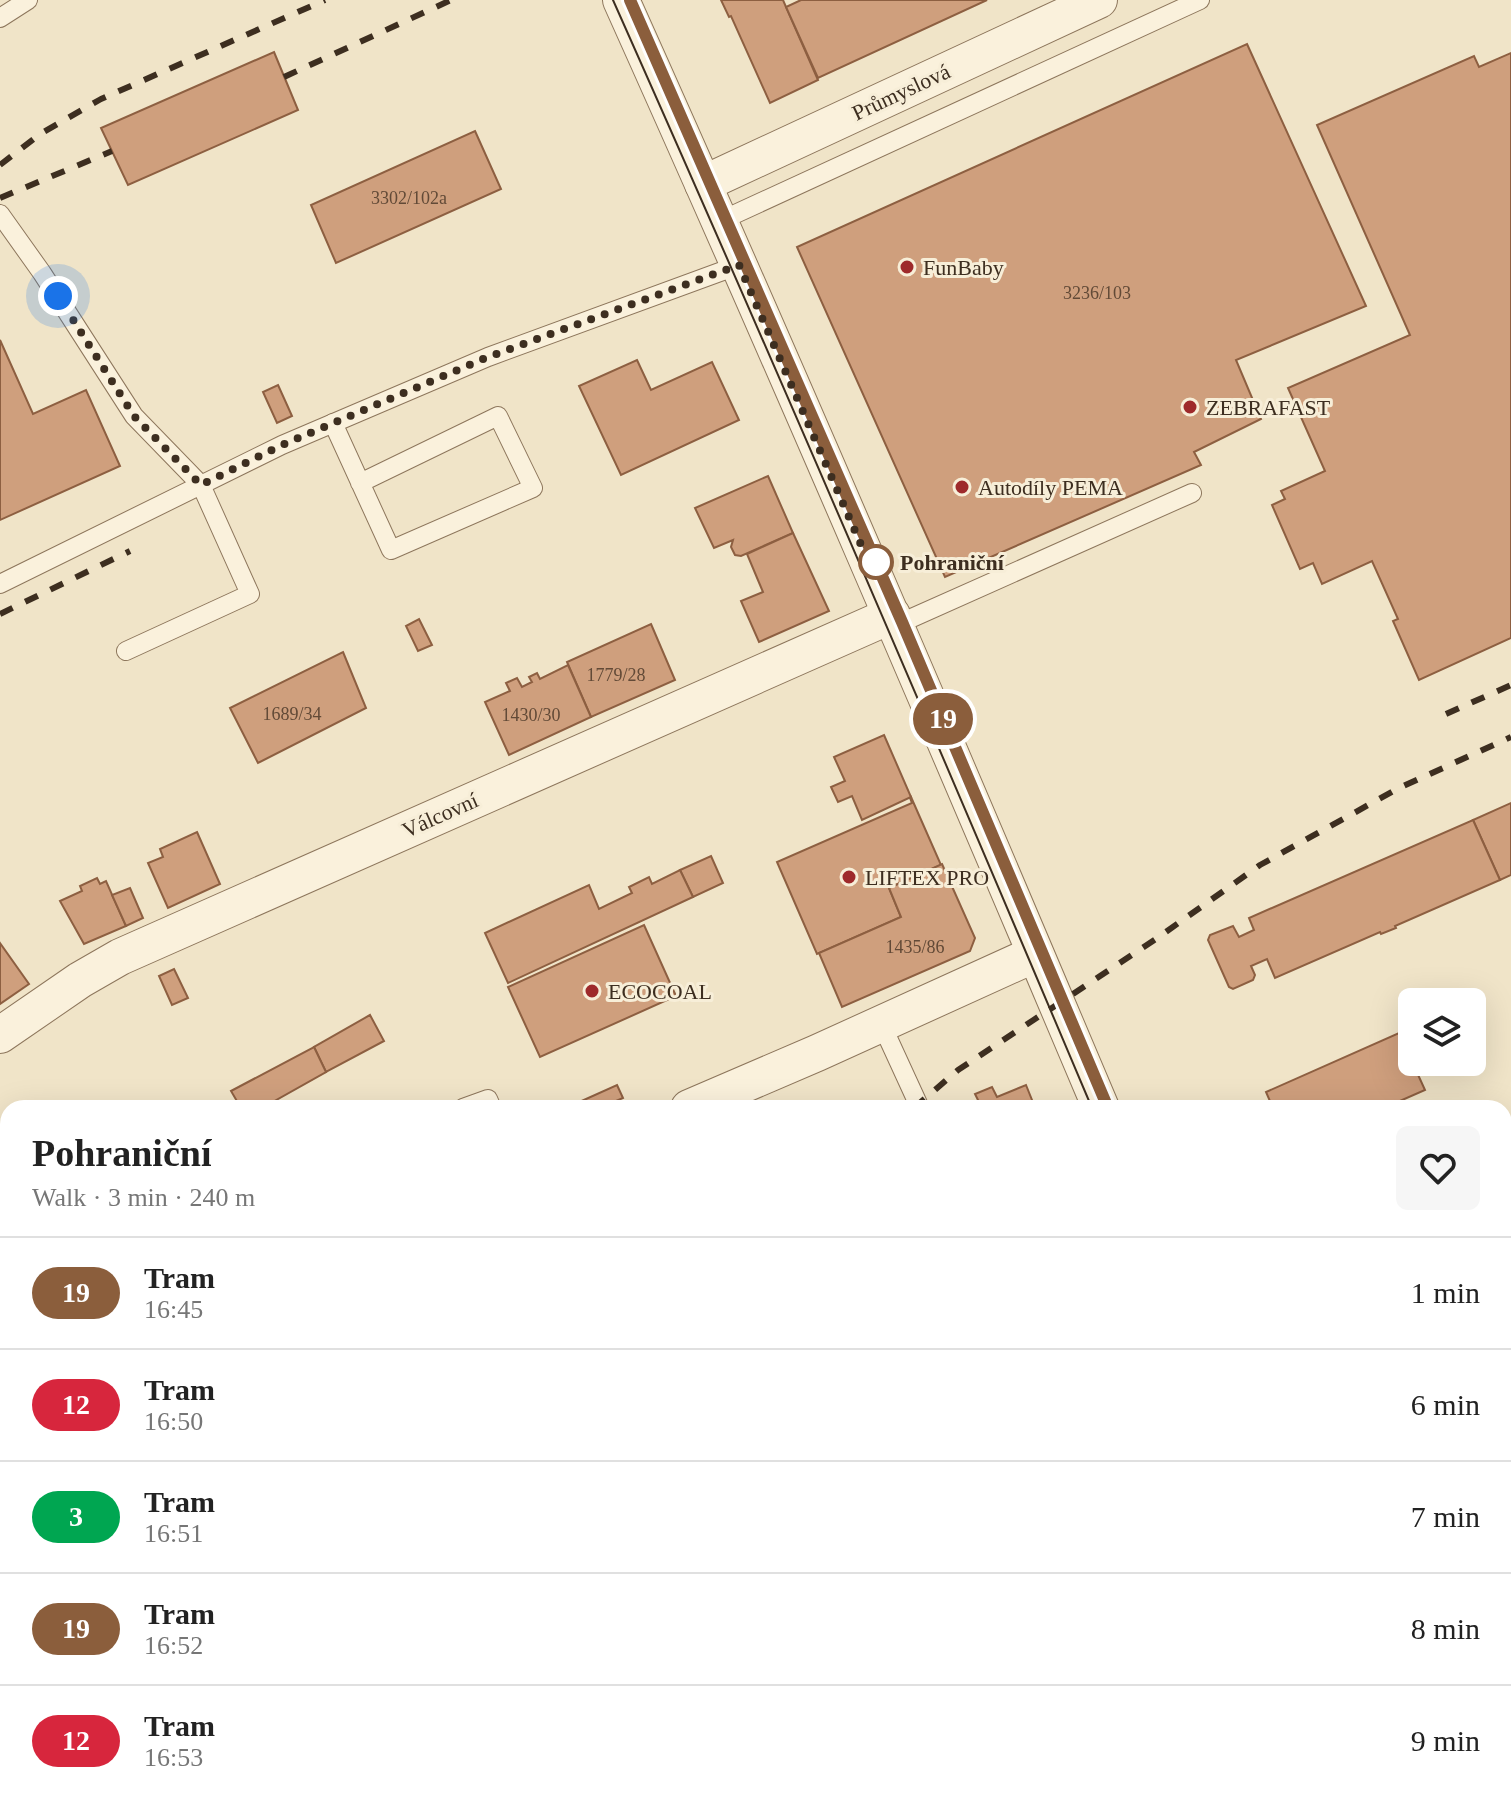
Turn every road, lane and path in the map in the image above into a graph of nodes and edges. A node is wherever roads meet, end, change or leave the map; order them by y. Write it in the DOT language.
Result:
graph roads {
  1 [pos="28,0"];
  2 [pos="621,0"];
  3 [pos="1099,0"];
  4 [pos="1200,0"];
  5 [pos="0,18"];
  6 [pos="703,184"];
  7 [pos="0,214"];
  8 [pos="720,221"];
  9 [pos="739,265"];
  10 [pos="333,423"];
  11 [pos="360,483"];
  12 [pos="201,485"];
  13 [pos="1192,493"];
  14 [pos="0,584"];
  15 [pos="894,620"];
  16 [pos="126,651"];
  17 [pos="1035,954"];
  18 [pos="881,1023"];
  19 [pos="0,1035"];
  20 [pos="707,1100"];
  21 [pos="916,1100"];
  22 [pos="1098,1100"];
  1 -- 5 [label="lane"];
  2 -- 6 [label="street"];
  3 -- 6 [label="street, Průmyslová"];
  4 -- 8 [label="lane"];
  6 -- 8 [label="street"];
  7 -- 12 [label="lane"];
  8 -- 9 [label="street"];
  9 -- 10 [label="lane"];
  9 -- 15 [label="street"];
  10 -- 11 [label="lane"];
  10 -- 12 [label="lane"];
  11 -- 11 [label="lane"];
  12 -- 14 [label="lane"];
  12 -- 16 [label="lane"];
  13 -- 15 [label="lane"];
  15 -- 17 [label="street"];
  15 -- 19 [label="street, Válcovní"];
  17 -- 18 [label="street"];
  17 -- 22 [label="street"];
  18 -- 20 [label="street"];
  18 -- 21 [label="lane"];
}
